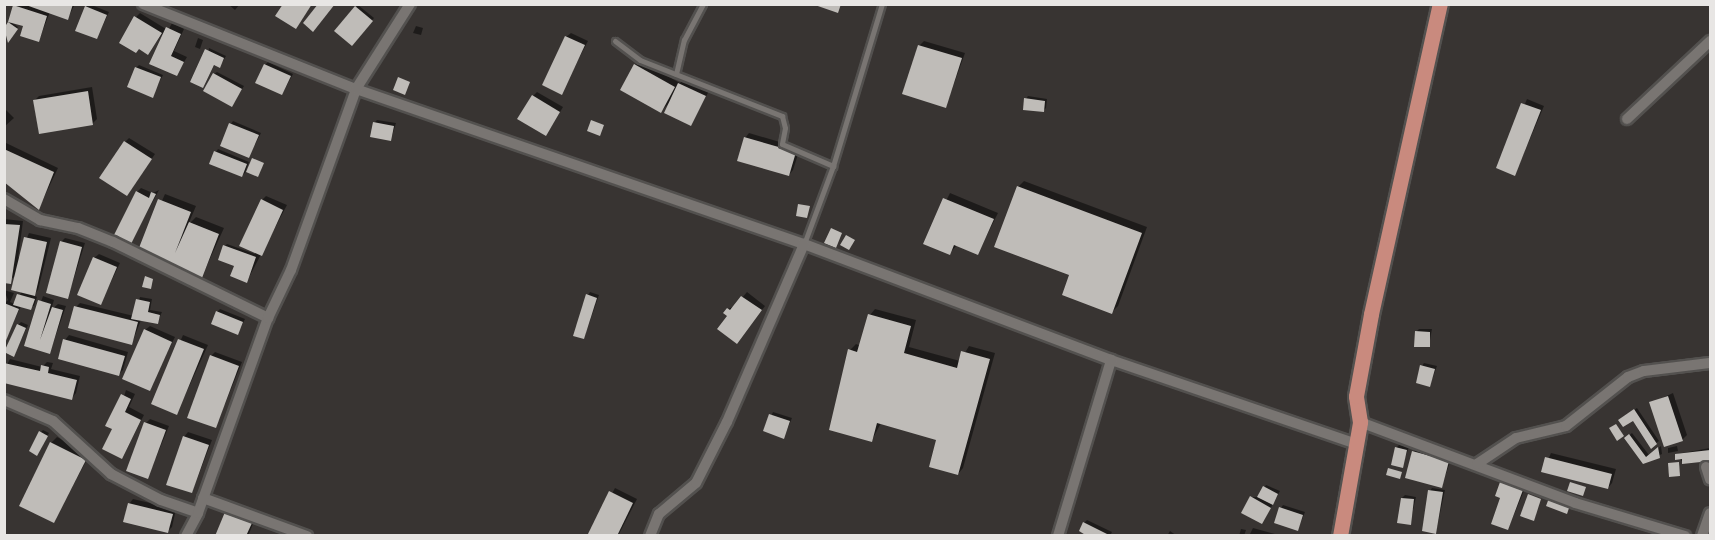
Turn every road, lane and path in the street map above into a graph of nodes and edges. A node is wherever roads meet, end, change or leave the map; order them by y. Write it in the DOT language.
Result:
graph roads {
  1 [pos="143,4"];
  2 [pos="410,4"];
  3 [pos="703,4"];
  4 [pos="882,4"];
  5 [pos="1440,4"];
  6 [pos="615,41"];
  7 [pos="1710,41"];
  8 [pos="676,74"];
  9 [pos="356,89"];
  10 [pos="1627,118"];
  11 [pos="833,166"];
  12 [pos="4,199"];
  13 [pos="804,244"];
  14 [pos="268,318"];
  15 [pos="1111,360"];
  16 [pos="1710,363"];
  17 [pos="4,400"];
  18 [pos="1360,422"];
  19 [pos="1357,444"];
  20 [pos="1477,464"];
  21 [pos="1706,467"];
  22 [pos="1710,479"];
  23 [pos="203,498"];
  24 [pos="198,513"];
  25 [pos="1710,513"];
  26 [pos="186,536"];
  27 [pos="307,536"];
  28 [pos="650,536"];
  29 [pos="1058,536"];
  30 [pos="1340,536"];
  31 [pos="1685,536"];
  32 [pos="1702,536"];
  1 -- 9 [label="street"];
  2 -- 9 [label="street"];
  3 -- 8 [label="lane"];
  4 -- 11 [label="lane"];
  5 -- 18 [label="main road"];
  6 -- 8 [label="lane"];
  7 -- 10 [label="street"];
  8 -- 11 [label="lane"];
  9 -- 13 [label="street"];
  9 -- 14 [label="street"];
  11 -- 13 [label="lane"];
  12 -- 14 [label="street"];
  13 -- 15 [label="street"];
  13 -- 28 [label="street"];
  14 -- 23 [label="street"];
  15 -- 19 [label="street"];
  15 -- 29 [label="street"];
  16 -- 20 [label="street"];
  17 -- 24 [label="street"];
  18 -- 19 [label="main road"];
  18 -- 20 [label="street"];
  19 -- 30 [label="main road"];
  20 -- 31 [label="street"];
  21 -- 22 [label="street"];
  23 -- 24 [label="street"];
  23 -- 27 [label="street"];
  24 -- 26 [label="street"];
  25 -- 32 [label="street"];
}
